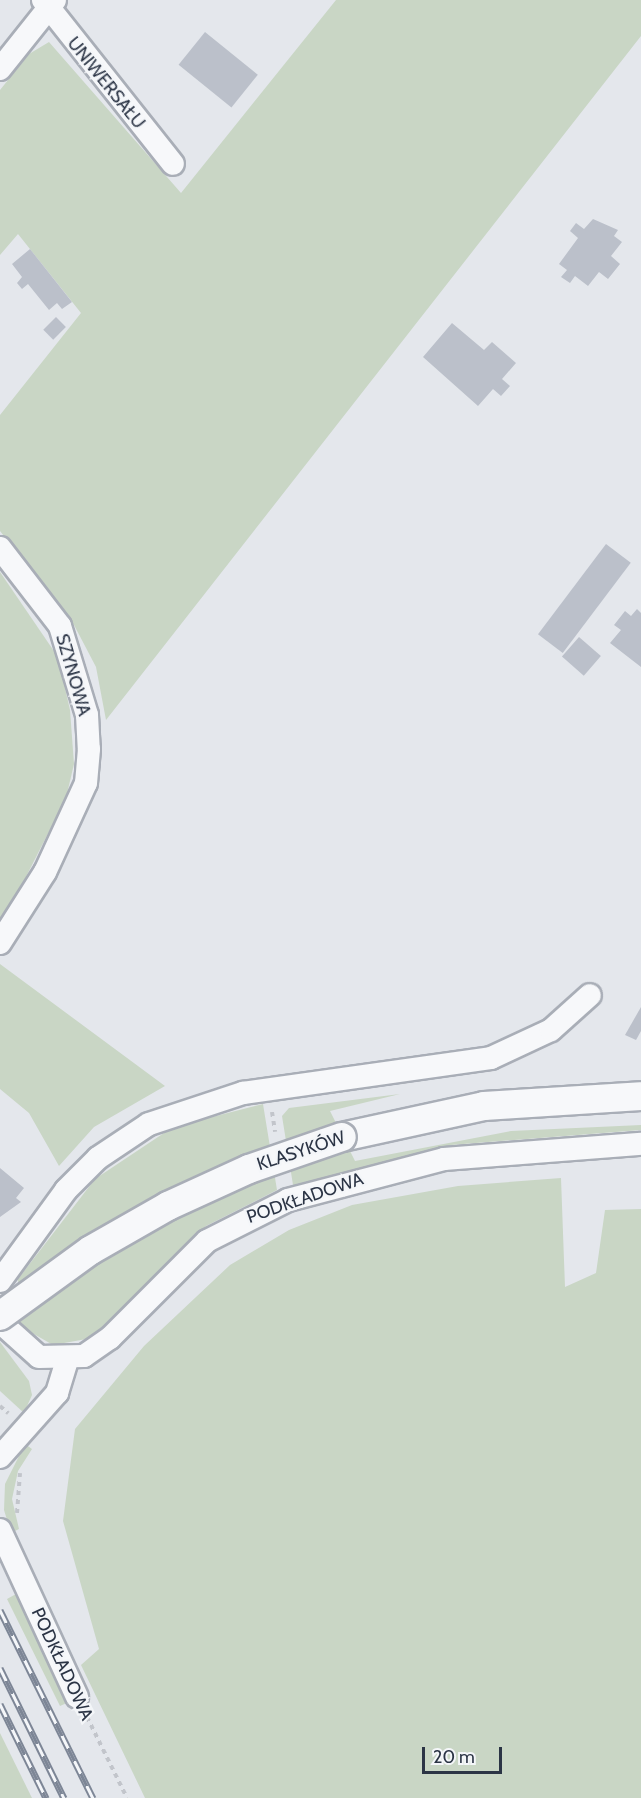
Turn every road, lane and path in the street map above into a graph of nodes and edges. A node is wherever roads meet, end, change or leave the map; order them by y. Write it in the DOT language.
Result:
graph roads {
  1 [pos="48,3"];
  2 [pos="0,69"];
  3 [pos="173,164"];
  4 [pos="0,548"];
  5 [pos="0,943"];
  6 [pos="590,995"];
  7 [pos="641,1096"];
  8 [pos="641,1144"];
  9 [pos="0,1281"];
  10 [pos="0,1316"];
  11 [pos="0,1322"];
  12 [pos="67,1360"];
  13 [pos="0,1457"];
  14 [pos="24,1465"];
  15 [pos="9,1525"];
  16 [pos="77,1697"];
  17 [pos="127,1798"];
  1 -- 2 [label="street"];
  1 -- 3 [label="street, UNIWERSAŁU"];
  4 -- 5 [label="street, SZYNOWA"];
  6 -- 9 [label="street"];
  7 -- 10 [label="street, KLASYKÓW, bridge"];
  8 -- 12 [label="street, PODKŁADOWA"];
  11 -- 12 [label="street"];
  12 -- 13 [label="street"];
  14 -- 15 [label="path"];
  15 -- 16 [label="street, PODKŁADOWA"];
  16 -- 17 [label="path, PODKŁADOWA"];
}
